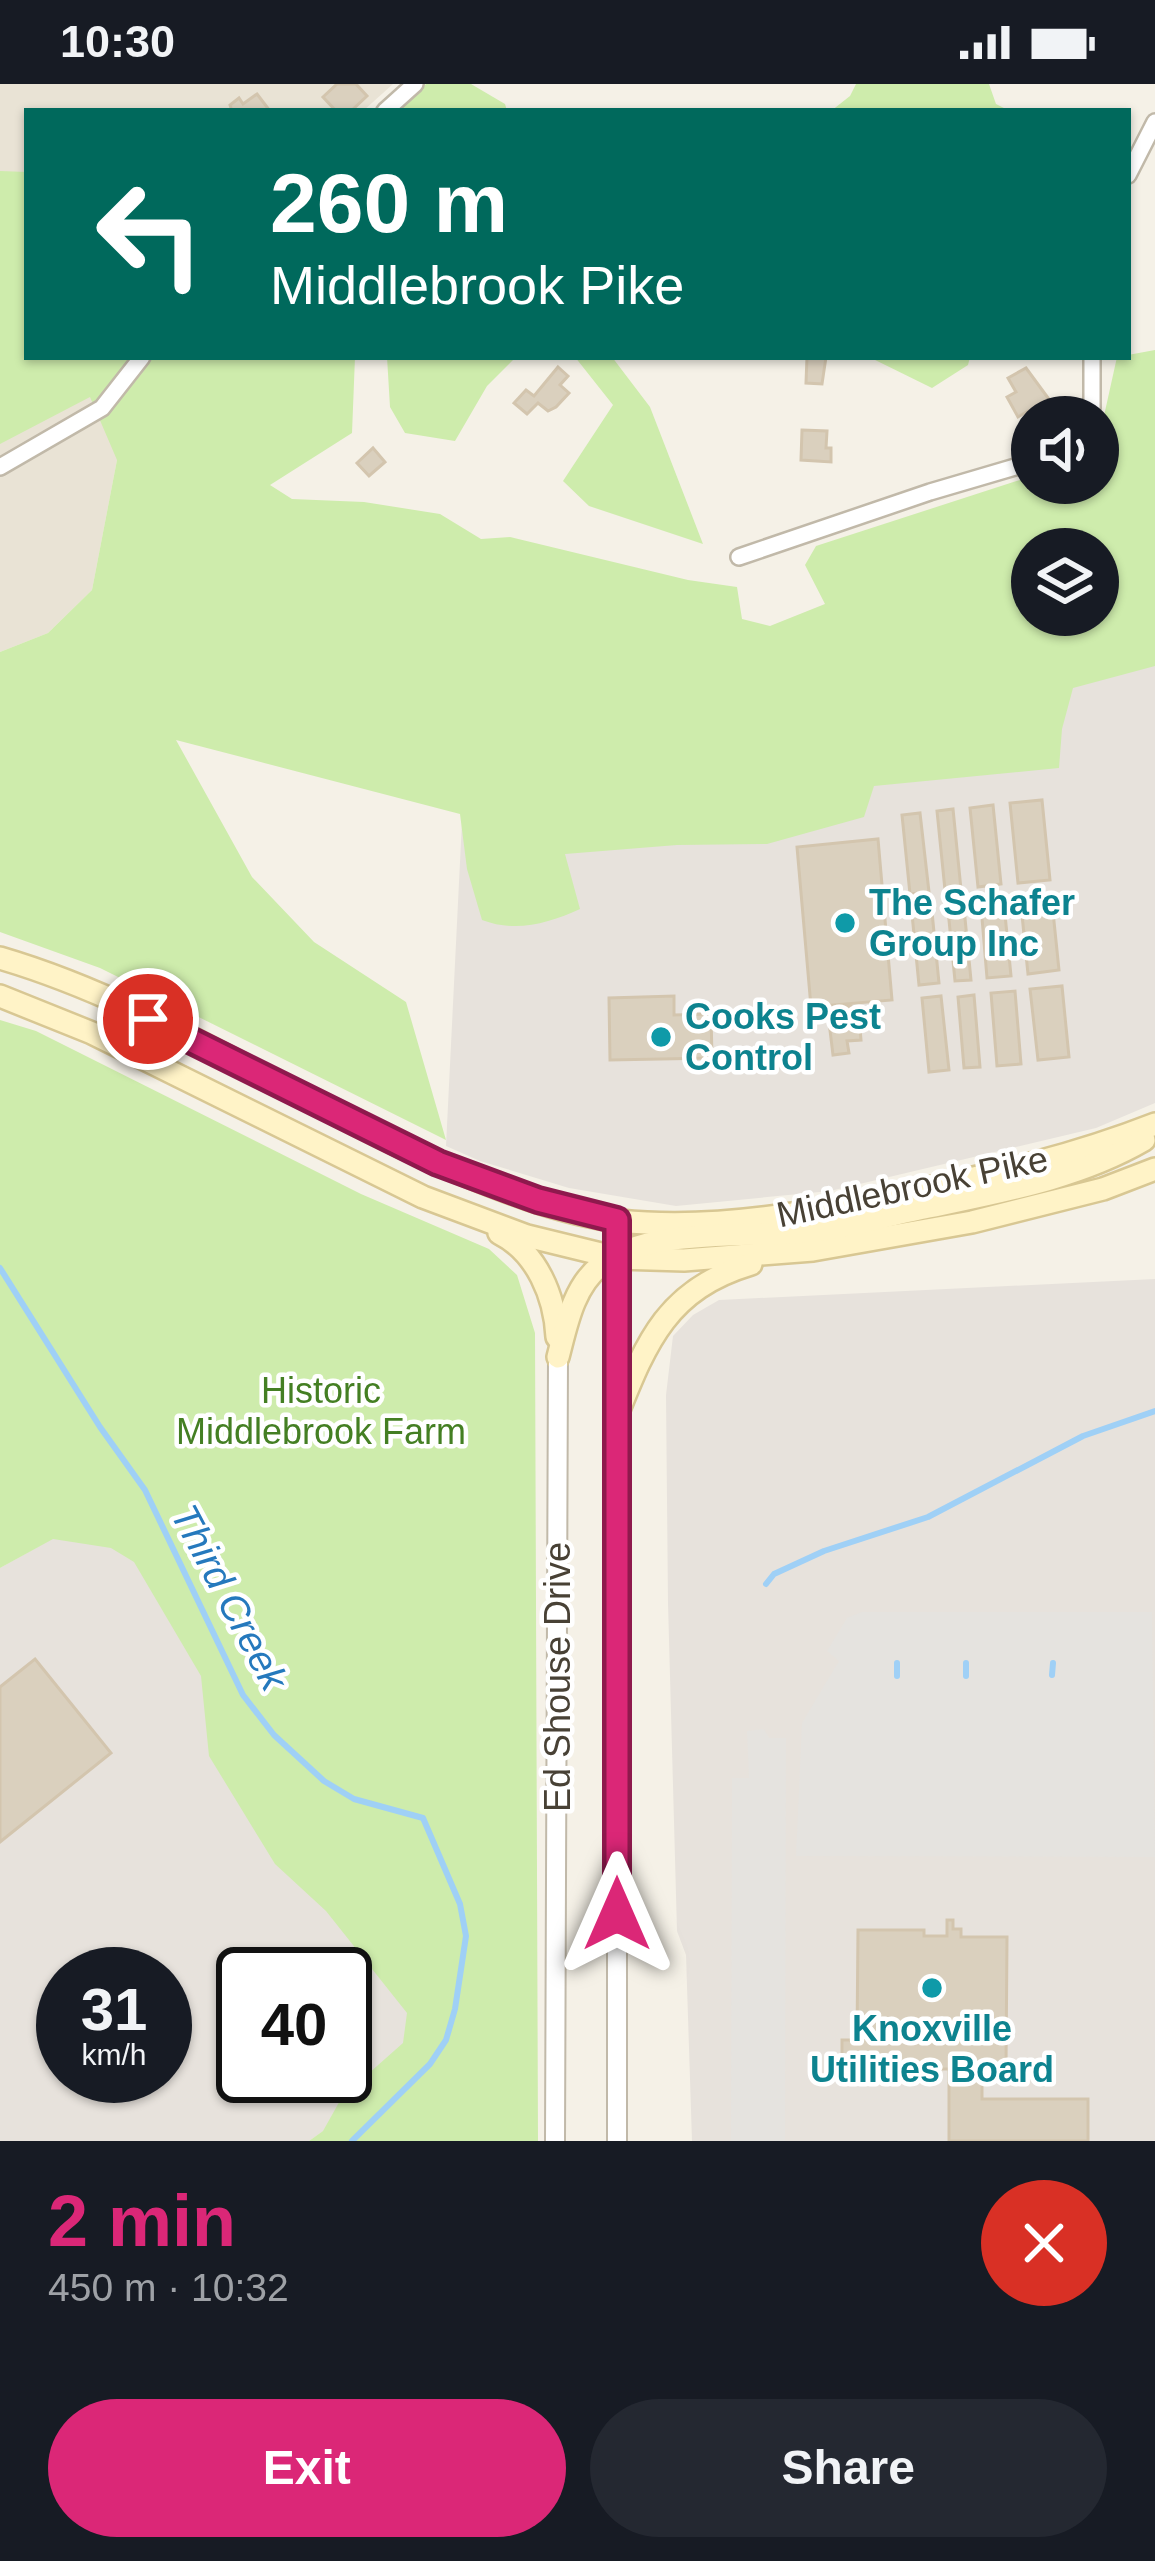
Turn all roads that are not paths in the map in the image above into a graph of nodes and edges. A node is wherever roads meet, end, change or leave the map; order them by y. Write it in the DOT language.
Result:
graph roads {
  1 [pos="415,84"];
  2 [pos="388,108"];
  3 [pos="1155,122"];
  4 [pos="1131,170"];
  5 [pos="140,360"];
  6 [pos="1092,360"];
  7 [pos="1092,396"];
  8 [pos="0,467"];
  9 [pos="1011,469"];
  10 [pos="739,557"];
  11 [pos="0,958"];
  12 [pos="0,996"];
  13 [pos="1155,1124"];
  14 [pos="1155,1133"];
  15 [pos="1155,1169"];
  16 [pos="423,1197"];
  17 [pos="617,1220"];
  18 [pos="798,1251"];
  19 [pos="617,1258"];
  20 [pos="558,1357"];
  21 [pos="617,1415"];
  22 [pos="555,2141"];
  23 [pos="617,2141"];
  1 -- 2 [label="street"];
  3 -- 4 [label="street"];
  5 -- 8 [label="street"];
  6 -- 7 [label="street"];
  9 -- 10 [label="street"];
  11 -- 17 [label="main road, Middlebrook Pike"];
  12 -- 16 [label="main road, Middlebrook Pike"];
  13 -- 17 [label="main road, Middlebrook Pike"];
  14 -- 19 [label="main road"];
  15 -- 18 [label="main road, Middlebrook Pike"];
  16 -- 19 [label="main road, Middlebrook Pike"];
  16 -- 20 [label="main road"];
  17 -- 19 [label="street, Ed Shouse Drive"];
  18 -- 19 [label="main road, Middlebrook Pike"];
  18 -- 21 [label="main road"];
  19 -- 20 [label="main road"];
  19 -- 21 [label="street, Ed Shouse Drive"];
  20 -- 22 [label="street, Ed Shouse Drive"];
  21 -- 23 [label="street, Ed Shouse Drive"];
}
